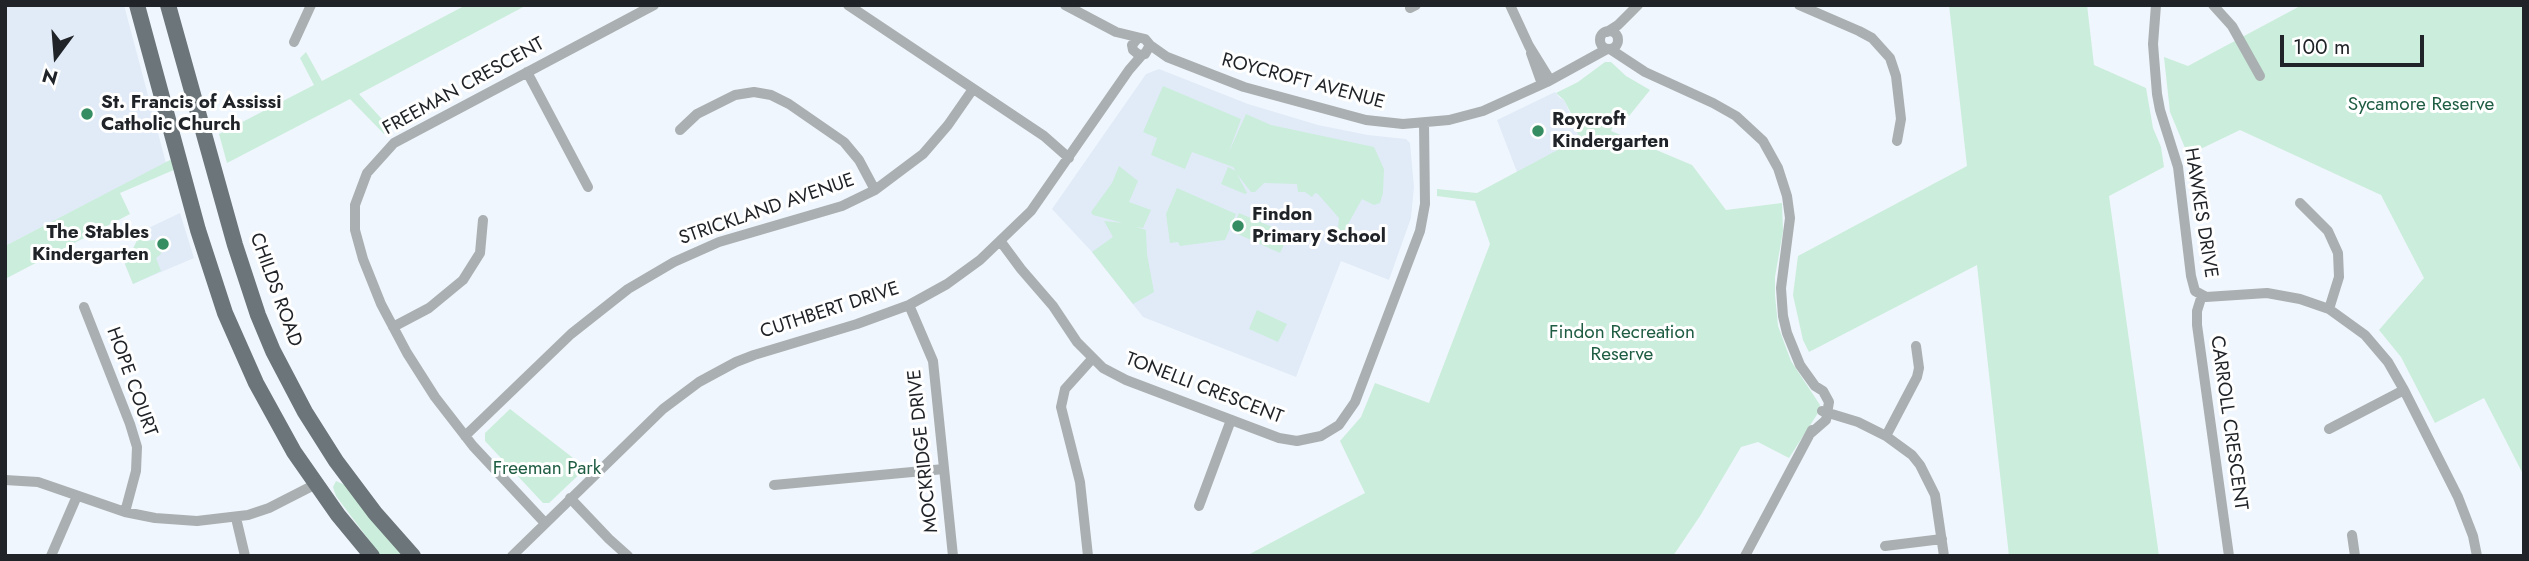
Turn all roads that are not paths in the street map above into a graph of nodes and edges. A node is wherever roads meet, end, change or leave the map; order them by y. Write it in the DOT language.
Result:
graph roads {
  1 [pos="137,5"];
  2 [pos="169,5"];
  3 [pos="311,5"];
  4 [pos="654,5"];
  5 [pos="848,5"];
  6 [pos="1065,5"];
  7 [pos="1510,5"];
  8 [pos="1639,5"];
  9 [pos="1799,5"];
  10 [pos="2156,5"];
  11 [pos="2213,5"];
  12 [pos="1115,32"];
  13 [pos="1137,39"];
  14 [pos="1610,42"];
  15 [pos="294,43"];
  16 [pos="1150,45"];
  17 [pos="1138,53"];
  18 [pos="1167,57"];
  19 [pos="527,72"];
  20 [pos="2260,76"];
  21 [pos="1546,82"];
  22 [pos="973,89"];
  23 [pos="1421,123"];
  24 [pos="680,130"];
  25 [pos="1897,141"];
  26 [pos="1071,155"];
  27 [pos="588,187"];
  28 [pos="875,190"];
  29 [pos="2300,203"];
  30 [pos="483,220"];
  31 [pos="998,244"];
  32 [pos="2202,295"];
  33 [pos="909,305"];
  34 [pos="83,307"];
  35 [pos="2329,309"];
  36 [pos="393,327"];
  37 [pos="1916,346"];
  38 [pos="1091,359"];
  39 [pos="2404,390"];
  40 [pos="1827,412"];
  41 [pos="1231,420"];
  42 [pos="2329,429"];
  43 [pos="465,436"];
  44 [pos="1886,436"];
  45 [pos="338,464"];
  46 [pos="944,469"];
  47 [pos="5,480"];
  48 [pos="314,481"];
  49 [pos="774,485"];
  50 [pos="77,496"];
  51 [pos="570,498"];
  52 [pos="1199,506"];
  53 [pos="125,512"];
  54 [pos="236,518"];
  55 [pos="545,523"];
  56 [pos="2353,535"];
  57 [pos="1942,539"];
  58 [pos="1885,546"];
  59 [pos="51,556"];
  60 [pos="245,556"];
  61 [pos="372,556"];
  62 [pos="413,556"];
  63 [pos="512,556"];
  64 [pos="628,556"];
  65 [pos="953,556"];
  66 [pos="1088,556"];
  67 [pos="1745,556"];
  68 [pos="1944,556"];
  69 [pos="2229,556"];
  70 [pos="2356,556"];
  71 [pos="2477,556"];
  1 -- 48 [label="main road"];
  2 -- 45 [label="main road, CHILDS ROAD"];
  3 -- 15 [label="street"];
  4 -- 19 [label="street, FREEMAN CRESCENT"];
  5 -- 22 [label="street"];
  6 -- 12 [label="street"];
  7 -- 21 [label="street"];
  8 -- 14 [label="street, ROYCROFT AVENUE"];
  9 -- 25 [label="street"];
  10 -- 32 [label="street, HAWKES DRIVE"];
  11 -- 20 [label="street"];
  12 -- 13 [label="street"];
  12 -- 17 [label="street"];
  13 -- 16 [label="street"];
  13 -- 17 [label="street"];
  14 -- 21 [label="street, ROYCROFT AVENUE"];
  14 -- 40 [label="street"];
  16 -- 17 [label="street"];
  16 -- 18 [label="street, ROYCROFT AVENUE"];
  17 -- 18 [label="street, ROYCROFT AVENUE"];
  17 -- 26 [label="street, CUTHBERT DRIVE"];
  18 -- 23 [label="street, ROYCROFT AVENUE"];
  19 -- 27 [label="street"];
  19 -- 36 [label="street, FREEMAN CRESCENT"];
  21 -- 23 [label="street, ROYCROFT AVENUE"];
  22 -- 26 [label="street"];
  22 -- 28 [label="street, STRICKLAND AVENUE"];
  23 -- 41 [label="street, TONELLI CRESCENT"];
  24 -- 28 [label="street"];
  26 -- 31 [label="street, CUTHBERT DRIVE"];
  28 -- 43 [label="street, STRICKLAND AVENUE"];
  29 -- 35 [label="street"];
  30 -- 36 [label="street"];
  31 -- 33 [label="street, CUTHBERT DRIVE"];
  31 -- 38 [label="street, TONELLI CRESCENT"];
  32 -- 35 [label="street, HAWKES DRIVE"];
  32 -- 69 [label="street, CARROLL CRESCENT"];
  33 -- 46 [label="street, MOCKRIDGE DRIVE"];
  33 -- 51 [label="street, CUTHBERT DRIVE"];
  34 -- 53 [label="street, HOPE COURT"];
  35 -- 39 [label="street, HAWKES DRIVE"];
  36 -- 43 [label="street, FREEMAN CRESCENT"];
  37 -- 44 [label="street"];
  38 -- 41 [label="street, TONELLI CRESCENT"];
  38 -- 66 [label="street"];
  39 -- 42 [label="street"];
  39 -- 71 [label="street, HAWKES DRIVE"];
  40 -- 44 [label="street"];
  40 -- 67 [label="street"];
  41 -- 52 [label="street"];
  43 -- 55 [label="street, FREEMAN CRESCENT"];
  44 -- 57 [label="street"];
  45 -- 48 [label="main road"];
  45 -- 62 [label="main road, CHILDS ROAD"];
  46 -- 49 [label="street"];
  46 -- 65 [label="street, MOCKRIDGE DRIVE"];
  47 -- 50 [label="street"];
  48 -- 54 [label="street"];
  48 -- 61 [label="main road"];
  50 -- 53 [label="street"];
  50 -- 59 [label="street"];
  51 -- 55 [label="street, CUTHBERT DRIVE"];
  51 -- 64 [label="street"];
  53 -- 54 [label="street"];
  54 -- 60 [label="street"];
  55 -- 63 [label="street, CUTHBERT DRIVE"];
  56 -- 70 [label="street"];
  57 -- 58 [label="street"];
  57 -- 68 [label="street"];
}
